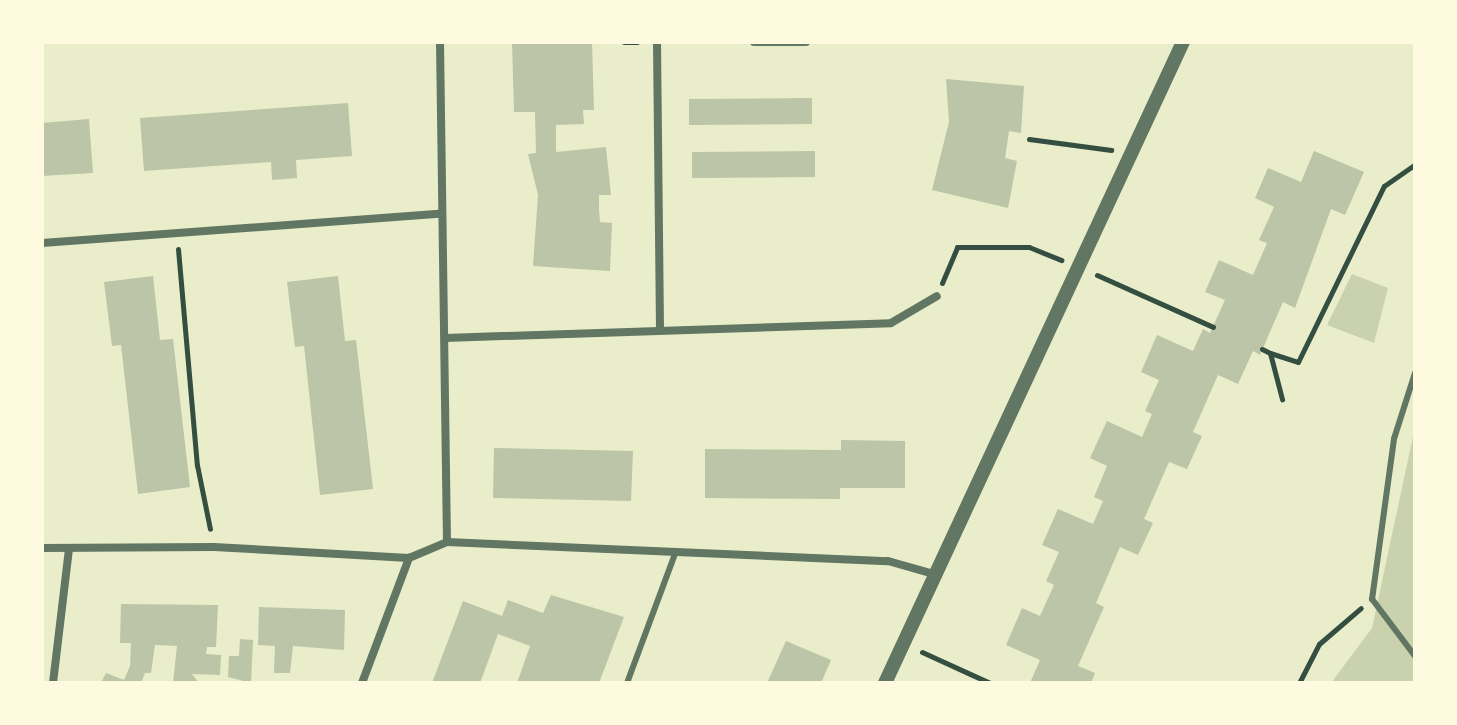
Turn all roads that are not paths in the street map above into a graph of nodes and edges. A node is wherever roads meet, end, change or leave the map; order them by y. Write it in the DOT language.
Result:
graph roads {
  1 [pos="440,42"];
  2 [pos="657,42"];
  3 [pos="754,42"];
  4 [pos="806,42"];
  5 [pos="1183,42"];
  6 [pos="439,214"];
  7 [pos="42,243"];
  8 [pos="937,296"];
  9 [pos="660,328"];
  10 [pos="445,338"];
  11 [pos="1415,373"];
  12 [pos="447,542"];
  13 [pos="42,548"];
  14 [pos="69,548"];
  15 [pos="675,554"];
  16 [pos="409,558"];
  17 [pos="934,574"];
  18 [pos="1415,656"];
  19 [pos="53,683"];
  20 [pos="362,683"];
  21 [pos="627,683"];
  22 [pos="885,683"];
  1 -- 6 [label="street"];
  2 -- 9 [label="street"];
  3 -- 4 [label="street"];
  5 -- 17 [label="street"];
  6 -- 7 [label="street"];
  6 -- 10 [label="street"];
  8 -- 9 [label="street"];
  9 -- 10 [label="street"];
  10 -- 12 [label="street"];
  11 -- 18 [label="lane"];
  12 -- 15 [label="street"];
  12 -- 16 [label="street"];
  13 -- 14 [label="street"];
  14 -- 16 [label="street"];
  14 -- 19 [label="street"];
  15 -- 17 [label="street"];
  15 -- 21 [label="lane"];
  16 -- 20 [label="street"];
  17 -- 22 [label="street"];
}
